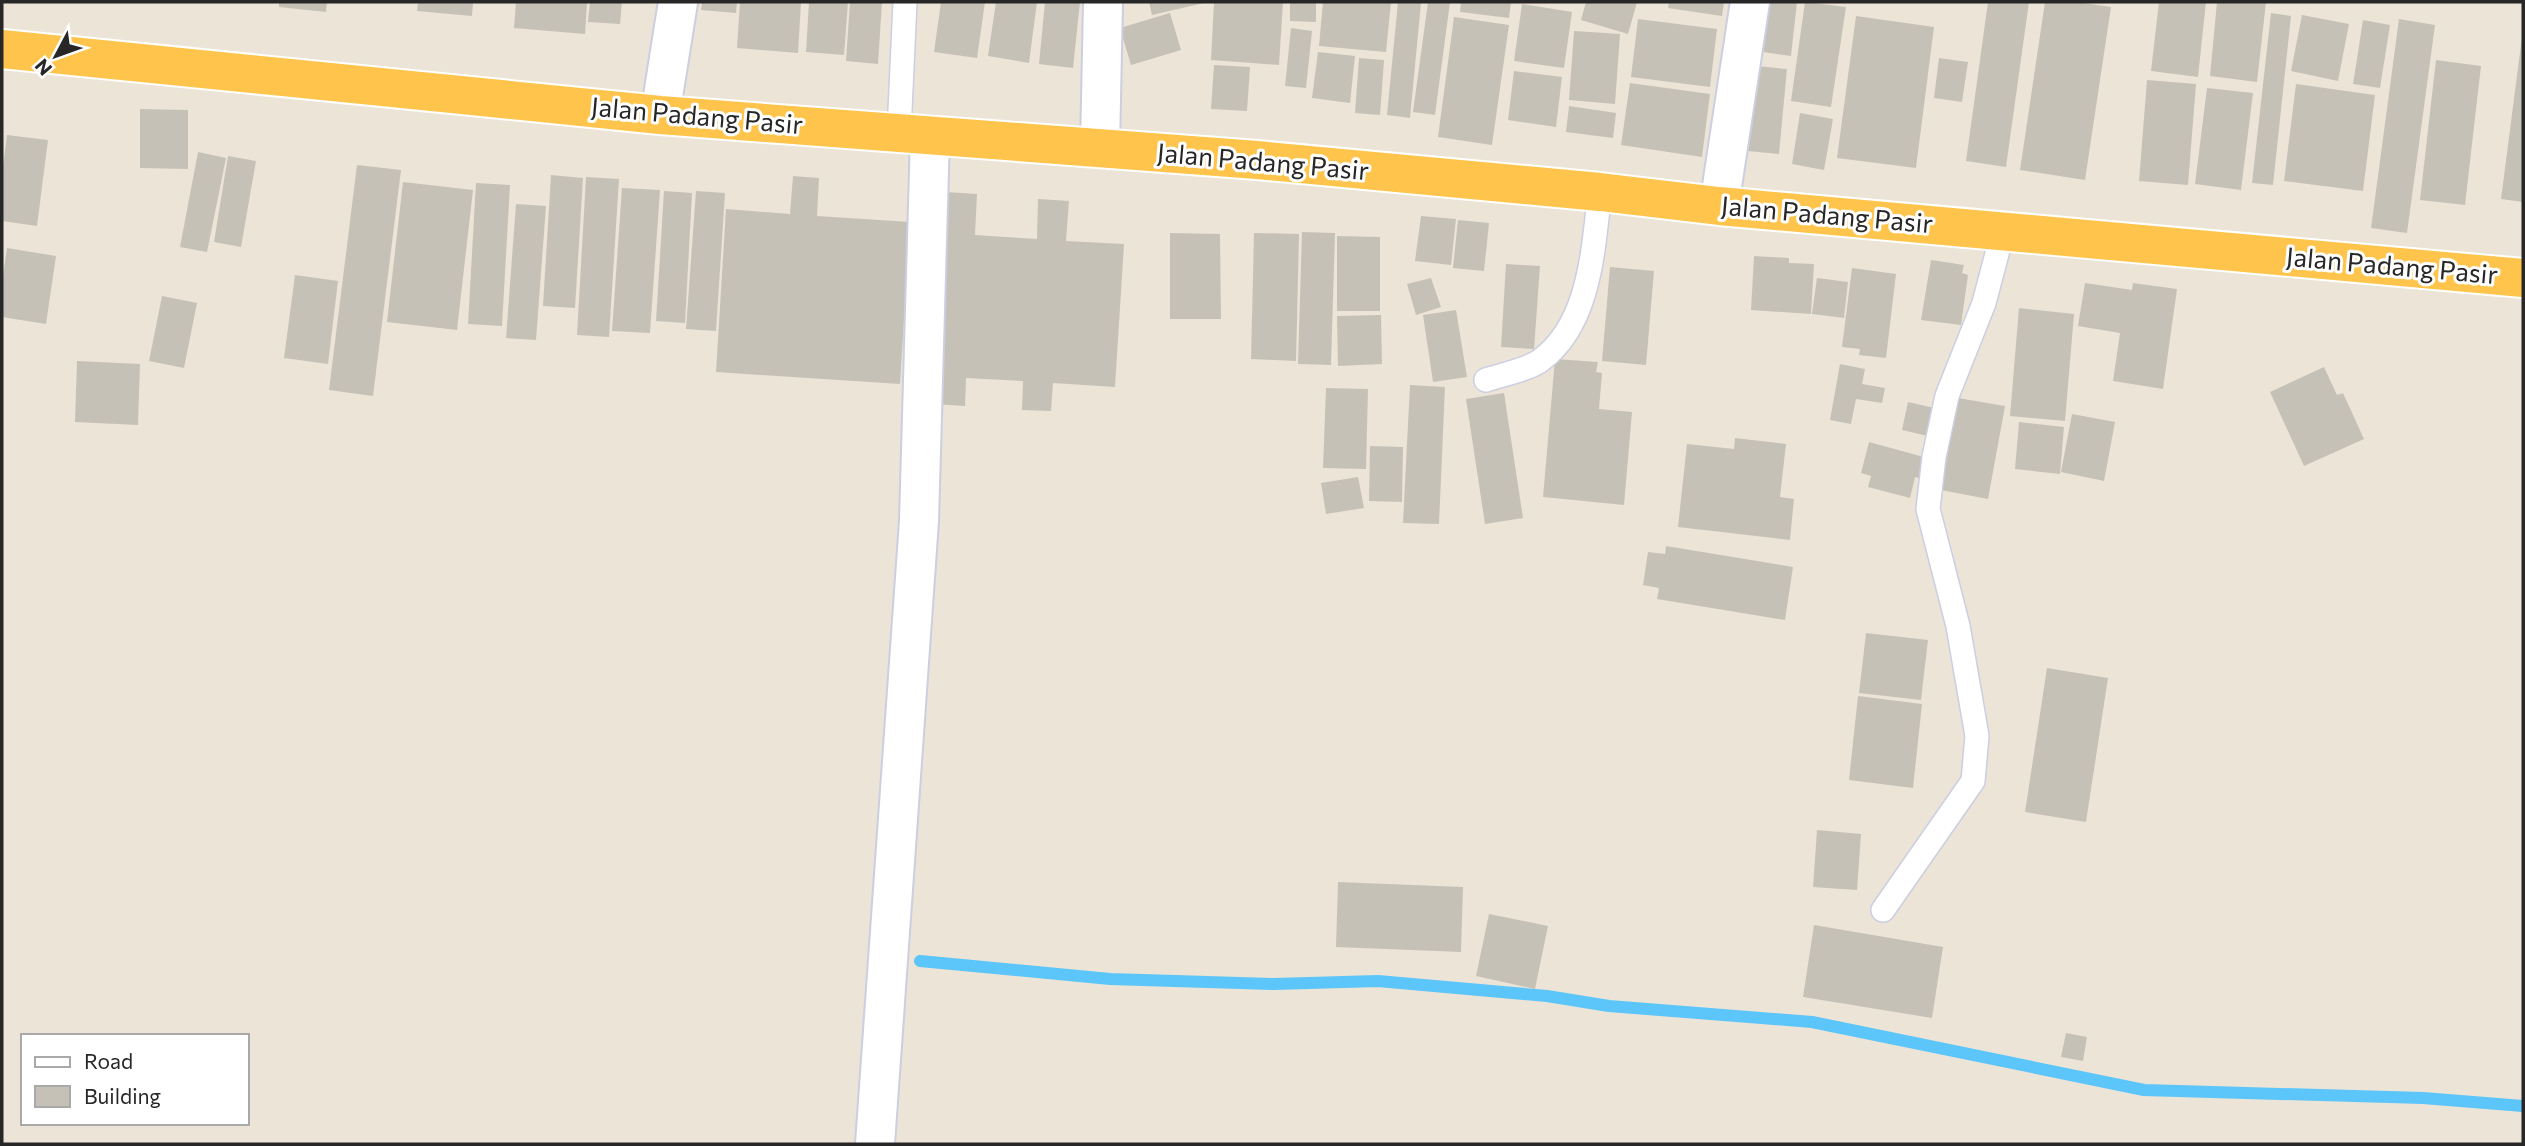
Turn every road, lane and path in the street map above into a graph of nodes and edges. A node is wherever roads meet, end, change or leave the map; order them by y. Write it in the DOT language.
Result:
graph roads {
  1 [pos="678,2"];
  2 [pos="905,2"];
  3 [pos="1103,2"];
  4 [pos="1750,2"];
  5 [pos="2,49"];
  6 [pos="660,115"];
  7 [pos="915,133"];
  8 [pos="1100,148"];
  9 [pos="1600,192"];
  10 [pos="1719,206"];
  11 [pos="2003,230"];
  12 [pos="2523,278"];
  13 [pos="1486,380"];
  14 [pos="1883,911"];
  15 [pos="875,1144"];
  1 -- 6 [label="street"];
  2 -- 7 [label="lane"];
  3 -- 8 [label="street"];
  4 -- 10 [label="street"];
  5 -- 6 [label="highway, Jalan Padang Pasir"];
  6 -- 7 [label="highway, Jalan Padang Pasir"];
  7 -- 8 [label="highway, Jalan Padang Pasir"];
  7 -- 15 [label="street"];
  8 -- 9 [label="highway, Jalan Padang Pasir"];
  9 -- 10 [label="highway, Jalan Padang Pasir"];
  9 -- 13 [label="lane"];
  10 -- 11 [label="highway, Jalan Padang Pasir"];
  11 -- 12 [label="highway, Jalan Padang Pasir"];
  11 -- 14 [label="lane"];
}
